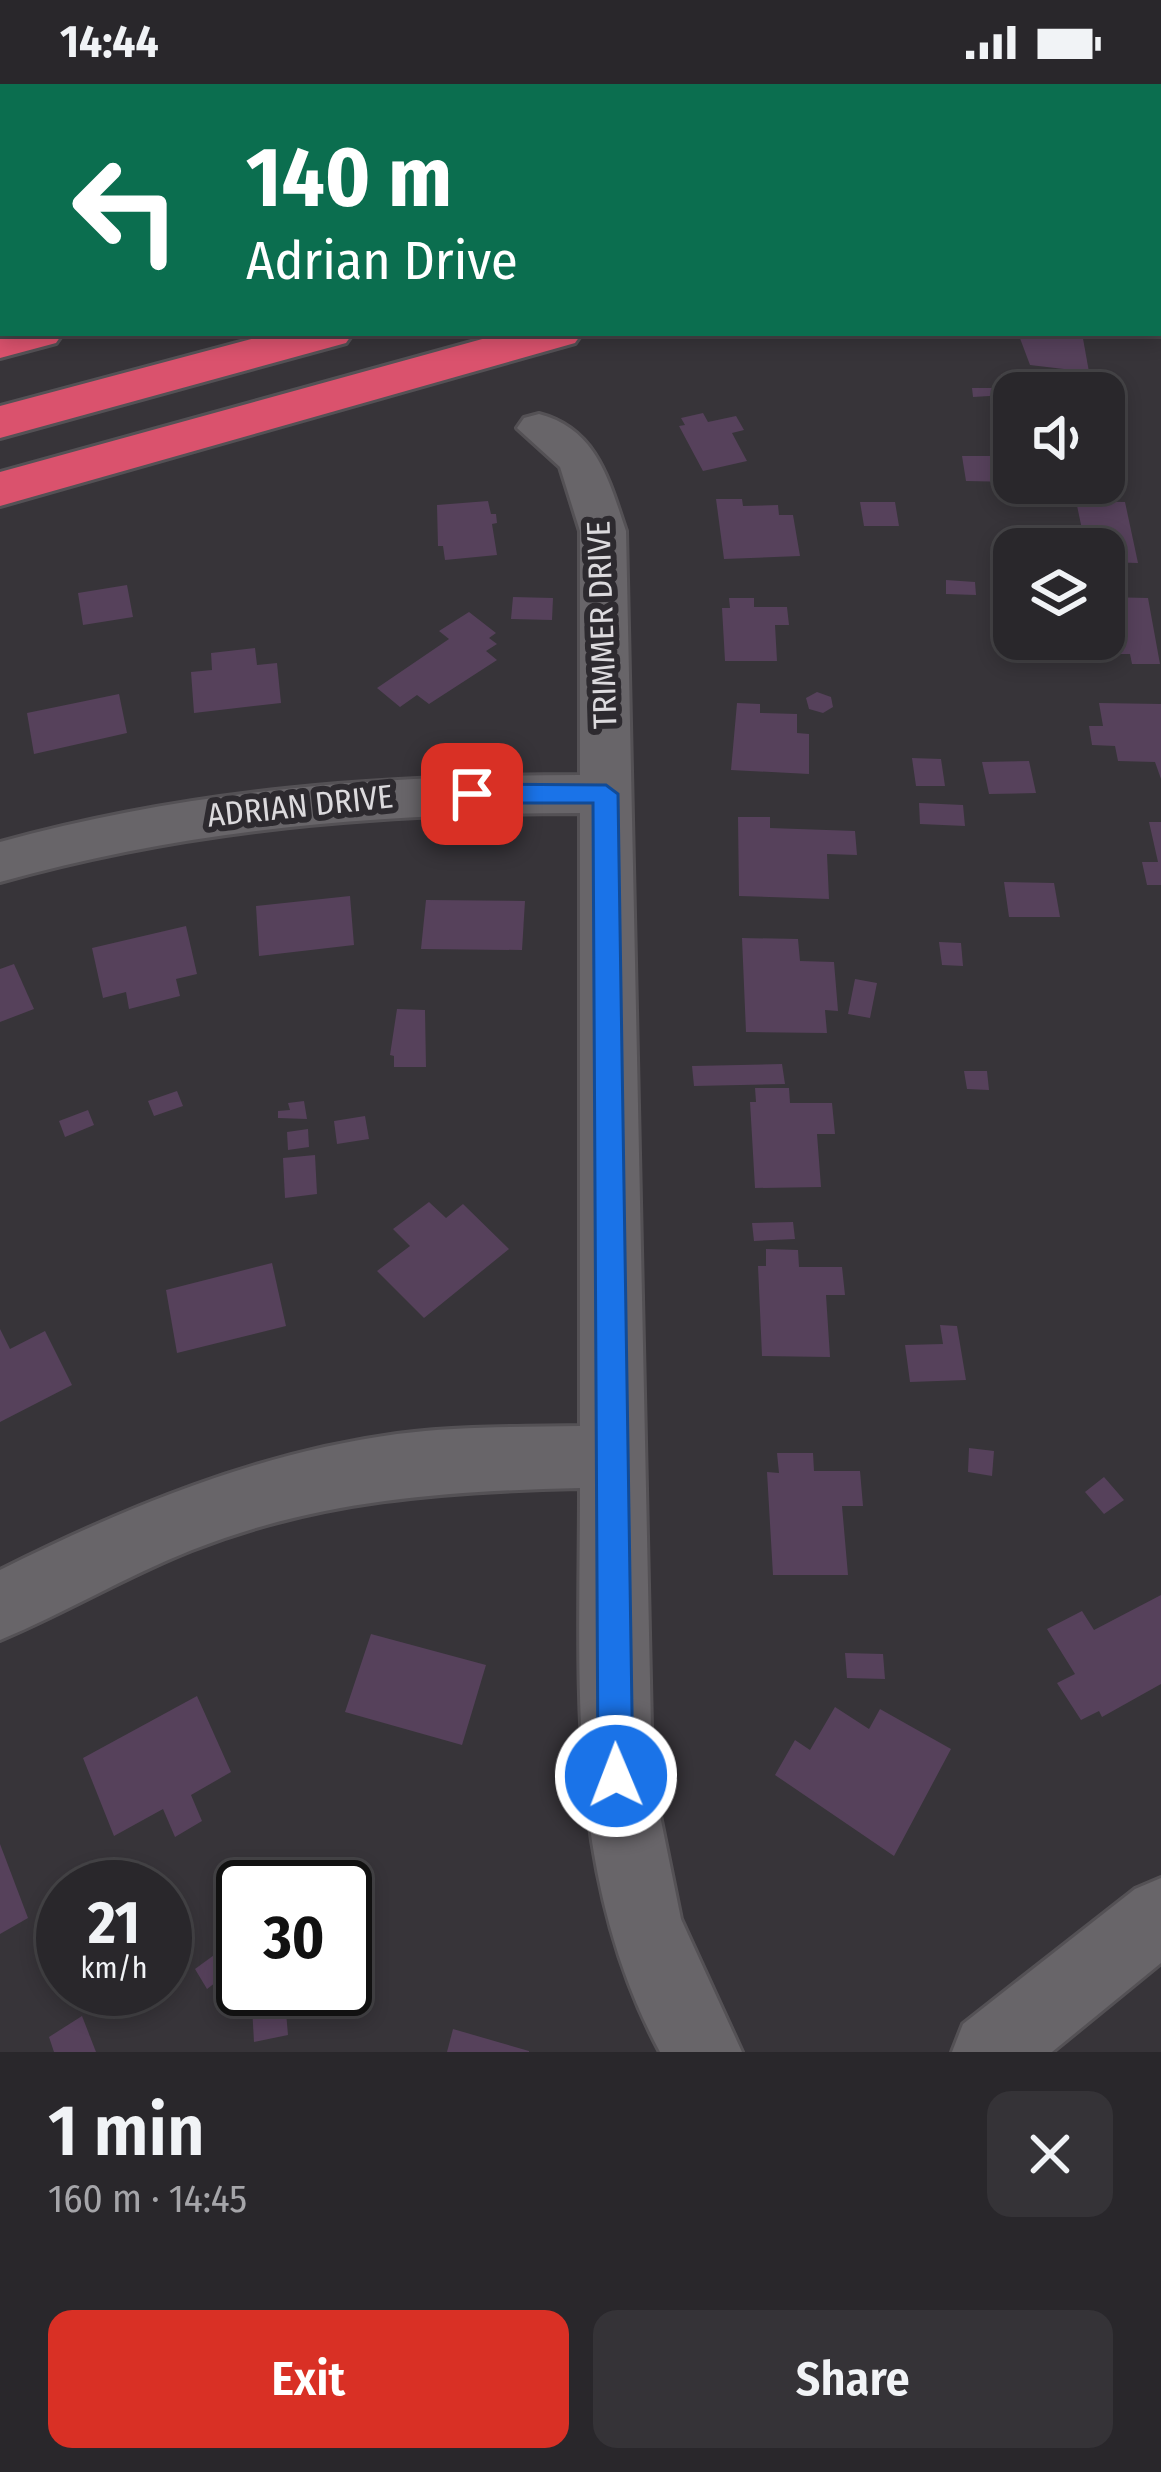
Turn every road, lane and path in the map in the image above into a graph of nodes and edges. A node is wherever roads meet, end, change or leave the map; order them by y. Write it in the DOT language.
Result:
graph roads {
  1 [pos="318,336"];
  2 [pos="547,336"];
  3 [pos="0,422"];
  4 [pos="538,428"];
  5 [pos="0,489"];
  6 [pos="606,794"];
  7 [pos="0,862"];
  8 [pos="611,1456"];
  9 [pos="0,1606"];
  10 [pos="1161,1915"];
  11 [pos="703,2052"];
  12 [pos="991,2052"];
  1 -- 3 [label="highway"];
  2 -- 5 [label="highway"];
  4 -- 6 [label="street, TRIMMER DRIVE"];
  6 -- 7 [label="street, ADRIAN DRIVE"];
  6 -- 8 [label="street, TRIMMER DRIVE"];
  8 -- 9 [label="street"];
  8 -- 11 [label="street, TRIMMER DRIVE"];
  10 -- 12 [label="street"];
}
